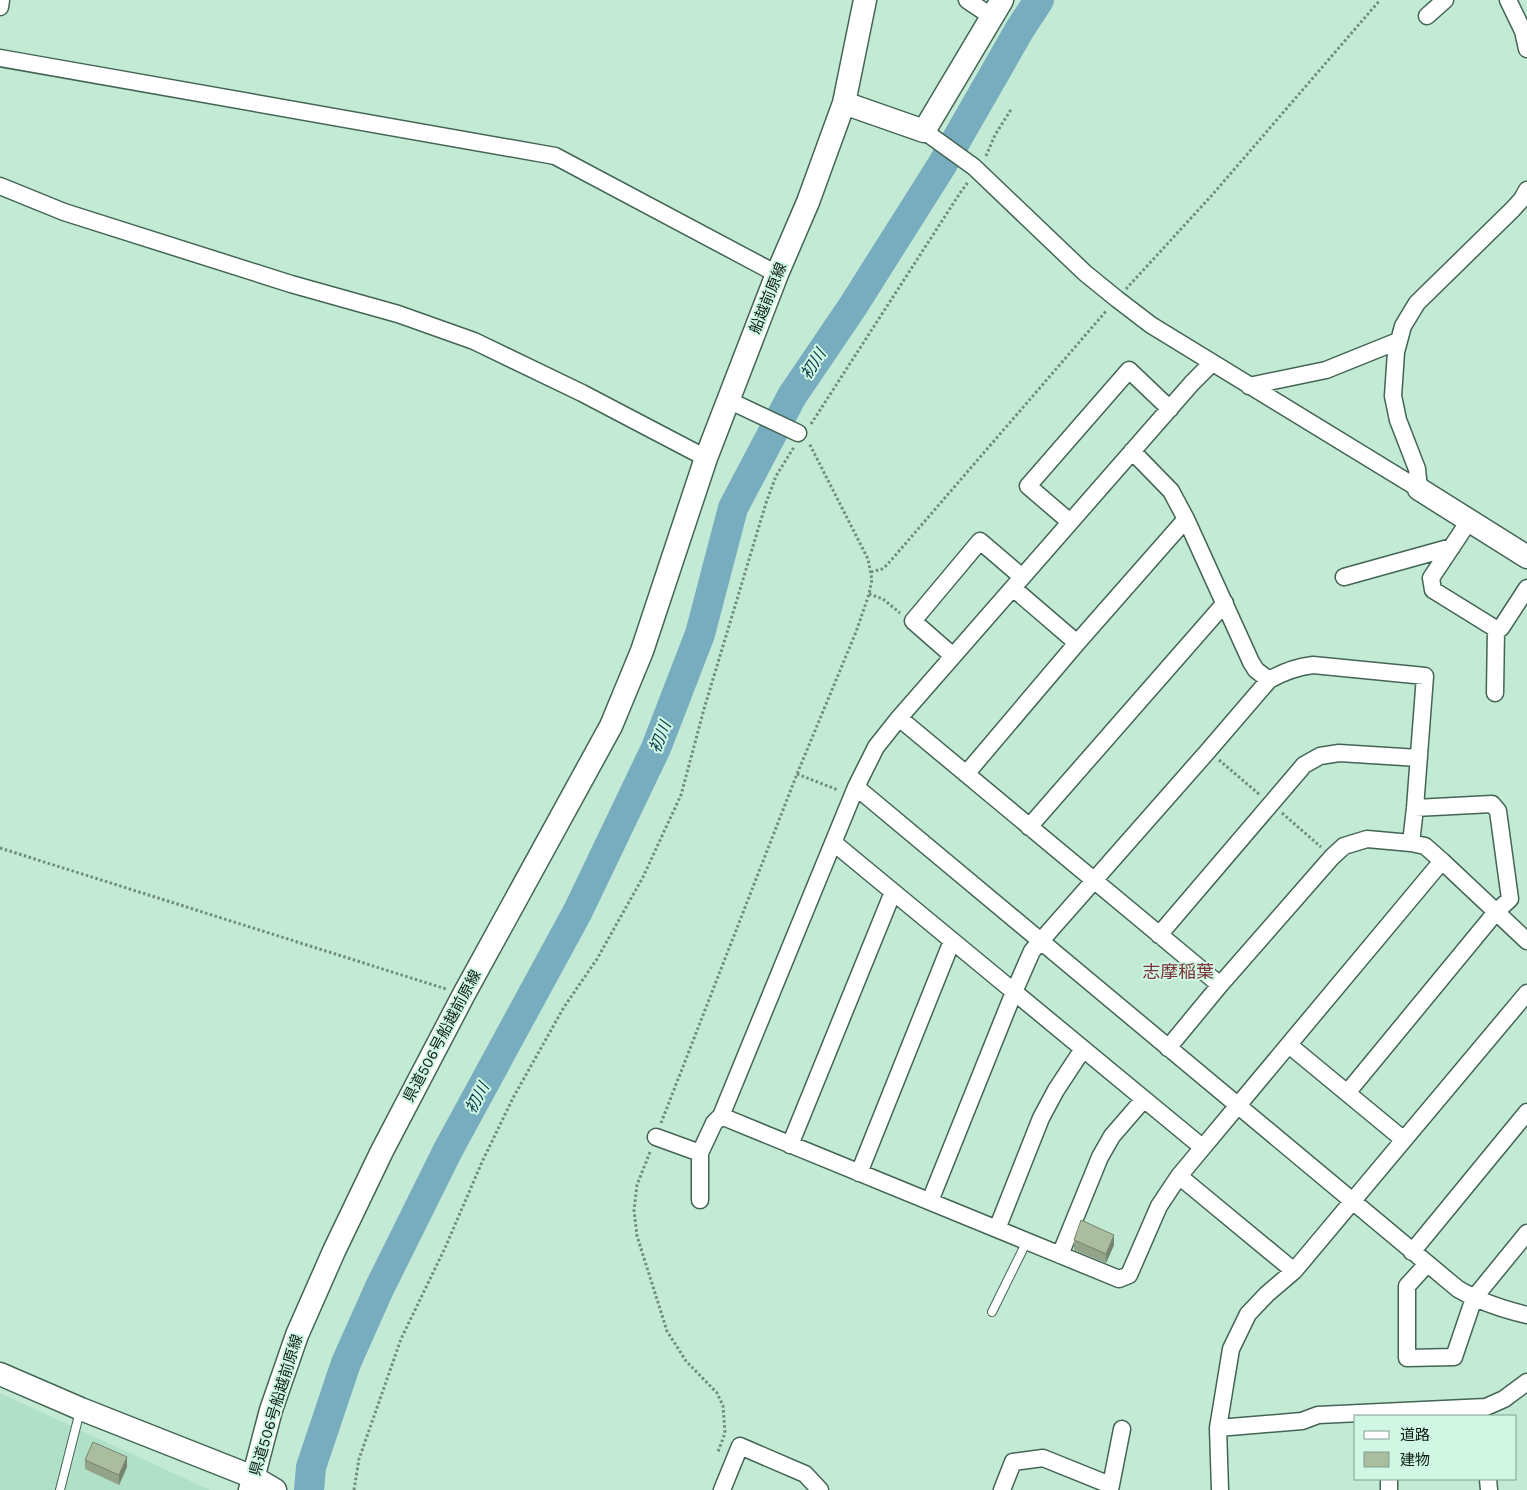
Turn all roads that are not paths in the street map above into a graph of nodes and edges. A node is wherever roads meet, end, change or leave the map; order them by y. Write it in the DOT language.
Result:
graph roads {
  1 [pos="1,0"];
  2 [pos="866,0"];
  3 [pos="967,0"];
  4 [pos="1445,0"];
  5 [pos="1508,0"];
  6 [pos="0,8"];
  7 [pos="997,8"];
  8 [pos="1427,16"];
  9 [pos="1527,49"];
  10 [pos="0,58"];
  11 [pos="844,103"];
  12 [pos="924,131"];
  13 [pos="0,186"];
  14 [pos="1527,190"];
  15 [pos="777,274"];
  16 [pos="1398,341"];
  17 [pos="1212,363"];
  18 [pos="1250,386"];
  19 [pos="728,400"];
  20 [pos="1170,409"];
  21 [pos="800,435"];
  22 [pos="1132,451"];
  23 [pos="706,458"];
  24 [pos="1419,489"];
  25 [pos="1186,518"];
  26 [pos="1470,521"];
  27 [pos="1070,522"];
  28 [pos="1452,547"];
  29 [pos="1527,558"];
  30 [pos="1344,577"];
  31 [pos="1017,582"];
  32 [pos="1527,588"];
  33 [pos="662,594"];
  34 [pos="1224,604"];
  35 [pos="1496,629"];
  36 [pos="1077,643"];
  37 [pos="953,656"];
  38 [pos="1269,680"];
  39 [pos="1495,693"];
  40 [pos="899,718"];
  41 [pos="1419,758"];
  42 [pos="966,774"];
  43 [pos="854,792"];
  44 [pos="1415,808"];
  45 [pos="1029,827"];
  46 [pos="834,843"];
  47 [pos="1411,843"];
  48 [pos="1442,861"];
  49 [pos="1094,881"];
  50 [pos="893,892"];
  51 [pos="1496,912"];
  52 [pos="1159,935"];
  53 [pos="952,941"];
  54 [pos="1040,941"];
  55 [pos="1527,941"];
  56 [pos="1220,985"];
  57 [pos="1014,992"];
  58 [pos="1527,993"];
  59 [pos="1289,1045"];
  60 [pos="1168,1048"];
  61 [pos="1083,1049"];
  62 [pos="1347,1093"];
  63 [pos="1144,1099"];
  64 [pos="1238,1106"];
  65 [pos="1527,1112"];
  66 [pos="721,1116"];
  67 [pos="660,1138"];
  68 [pos="1404,1140"];
  69 [pos="790,1145"];
  70 [pos="1202,1147"];
  71 [pos="700,1153"];
  72 [pos="859,1173"];
  73 [pos="1179,1176"];
  74 [pos="700,1200"];
  75 [pos="930,1201"];
  76 [pos="1353,1202"];
  77 [pos="997,1229"];
  78 [pos="1527,1233"];
  79 [pos="1027,1241"];
  80 [pos="1412,1252"];
  81 [pos="1060,1255"];
  82 [pos="1427,1264"];
  83 [pos="1294,1271"];
  84 [pos="1474,1298"];
  85 [pos="992,1312"];
  86 [pos="1527,1315"];
  87 [pos="0,1374"];
  88 [pos="1527,1382"];
  89 [pos="80,1409"];
  90 [pos="1486,1411"];
  91 [pos="1385,1414"];
  92 [pos="1218,1428"];
  93 [pos="1122,1429"];
  94 [pos="262,1486"];
  95 [pos="1110,1488"];
  96 [pos="60,1490"];
  97 [pos="722,1490"];
  98 [pos="820,1490"];
  99 [pos="1002,1490"];
  100 [pos="1220,1490"];
  1 -- 6 [label="street"];
  2 -- 11 [label="main road, 船越前原線"];
  3 -- 7 [label="street"];
  4 -- 8 [label="street"];
  5 -- 9 [label="street"];
  7 -- 12 [label="main road"];
  10 -- 15 [label="street"];
  11 -- 12 [label="main road"];
  11 -- 15 [label="main road, 船越前原線"];
  12 -- 17 [label="street"];
  13 -- 23 [label="street"];
  14 -- 16 [label="street"];
  15 -- 19 [label="main road, 船越前原線"];
  16 -- 18 [label="street"];
  16 -- 24 [label="street"];
  17 -- 18 [label="street"];
  17 -- 20 [label="street"];
  18 -- 24 [label="street"];
  19 -- 21 [label="street"];
  19 -- 23 [label="main road, 船越前原線"];
  20 -- 22 [label="street"];
  20 -- 27 [label="street"];
  22 -- 25 [label="street"];
  22 -- 27 [label="street"];
  23 -- 33 [label="main road, 船越前原線"];
  24 -- 26 [label="main road"];
  25 -- 34 [label="street"];
  25 -- 36 [label="street"];
  26 -- 28 [label="street"];
  26 -- 29 [label="main road"];
  27 -- 31 [label="street"];
  28 -- 30 [label="street"];
  28 -- 35 [label="street"];
  31 -- 36 [label="street"];
  31 -- 37 [label="street"];
  31 -- 37 [label="street"];
  32 -- 35 [label="street"];
  33 -- 94 [label="main road, 県道506号船越前原線"];
  34 -- 38 [label="street"];
  34 -- 45 [label="street"];
  35 -- 39 [label="street"];
  36 -- 42 [label="street"];
  37 -- 40 [label="street"];
  38 -- 41 [label="street"];
  38 -- 49 [label="street"];
  40 -- 42 [label="street"];
  40 -- 43 [label="street"];
  41 -- 44 [label="street"];
  41 -- 52 [label="street"];
  42 -- 45 [label="street"];
  43 -- 46 [label="street"];
  43 -- 54 [label="street"];
  44 -- 47 [label="street"];
  44 -- 51 [label="street"];
  45 -- 49 [label="street"];
  46 -- 50 [label="street"];
  46 -- 66 [label="street"];
  47 -- 48 [label="street"];
  47 -- 56 [label="street"];
  48 -- 51 [label="street"];
  48 -- 59 [label="street"];
  49 -- 52 [label="street"];
  49 -- 54 [label="street"];
  50 -- 53 [label="street"];
  50 -- 69 [label="street"];
  51 -- 55 [label="street"];
  51 -- 62 [label="street"];
  52 -- 56 [label="street"];
  53 -- 57 [label="street"];
  53 -- 72 [label="street"];
  54 -- 57 [label="street"];
  54 -- 60 [label="street"];
  56 -- 60 [label="street"];
  57 -- 61 [label="street"];
  57 -- 75 [label="street"];
  58 -- 68 [label="street"];
  59 -- 62 [label="street"];
  59 -- 64 [label="street"];
  60 -- 64 [label="street"];
  61 -- 63 [label="street"];
  61 -- 77 [label="street"];
  62 -- 68 [label="street"];
  63 -- 70 [label="street"];
  63 -- 81 [label="street"];
  64 -- 70 [label="street"];
  64 -- 76 [label="street"];
  65 -- 80 [label="street"];
  66 -- 69 [label="street"];
  66 -- 71 [label="street"];
  67 -- 71 [label="street"];
  68 -- 76 [label="street"];
  69 -- 72 [label="street"];
  70 -- 73 [label="street"];
  71 -- 74 [label="street"];
  72 -- 75 [label="street"];
  73 -- 81 [label="street"];
  73 -- 83 [label="street"];
  75 -- 77 [label="street"];
  76 -- 80 [label="street"];
  76 -- 83 [label="street"];
  77 -- 79 [label="street"];
  78 -- 84 [label="street"];
  79 -- 81 [label="street"];
  79 -- 85 [label="lane"];
  80 -- 82 [label="street"];
  82 -- 84 [label="street"];
  82 -- 84 [label="street"];
  83 -- 92 [label="street"];
  84 -- 86 [label="street"];
  87 -- 89 [label="main road"];
  88 -- 90 [label="street"];
  89 -- 94 [label="main road"];
  89 -- 96 [label="lane"];
  90 -- 91 [label="street"];
  91 -- 92 [label="street"];
  92 -- 100 [label="street"];
  93 -- 95 [label="street"];
  95 -- 99 [label="street"];
  97 -- 98 [label="street"];
}
